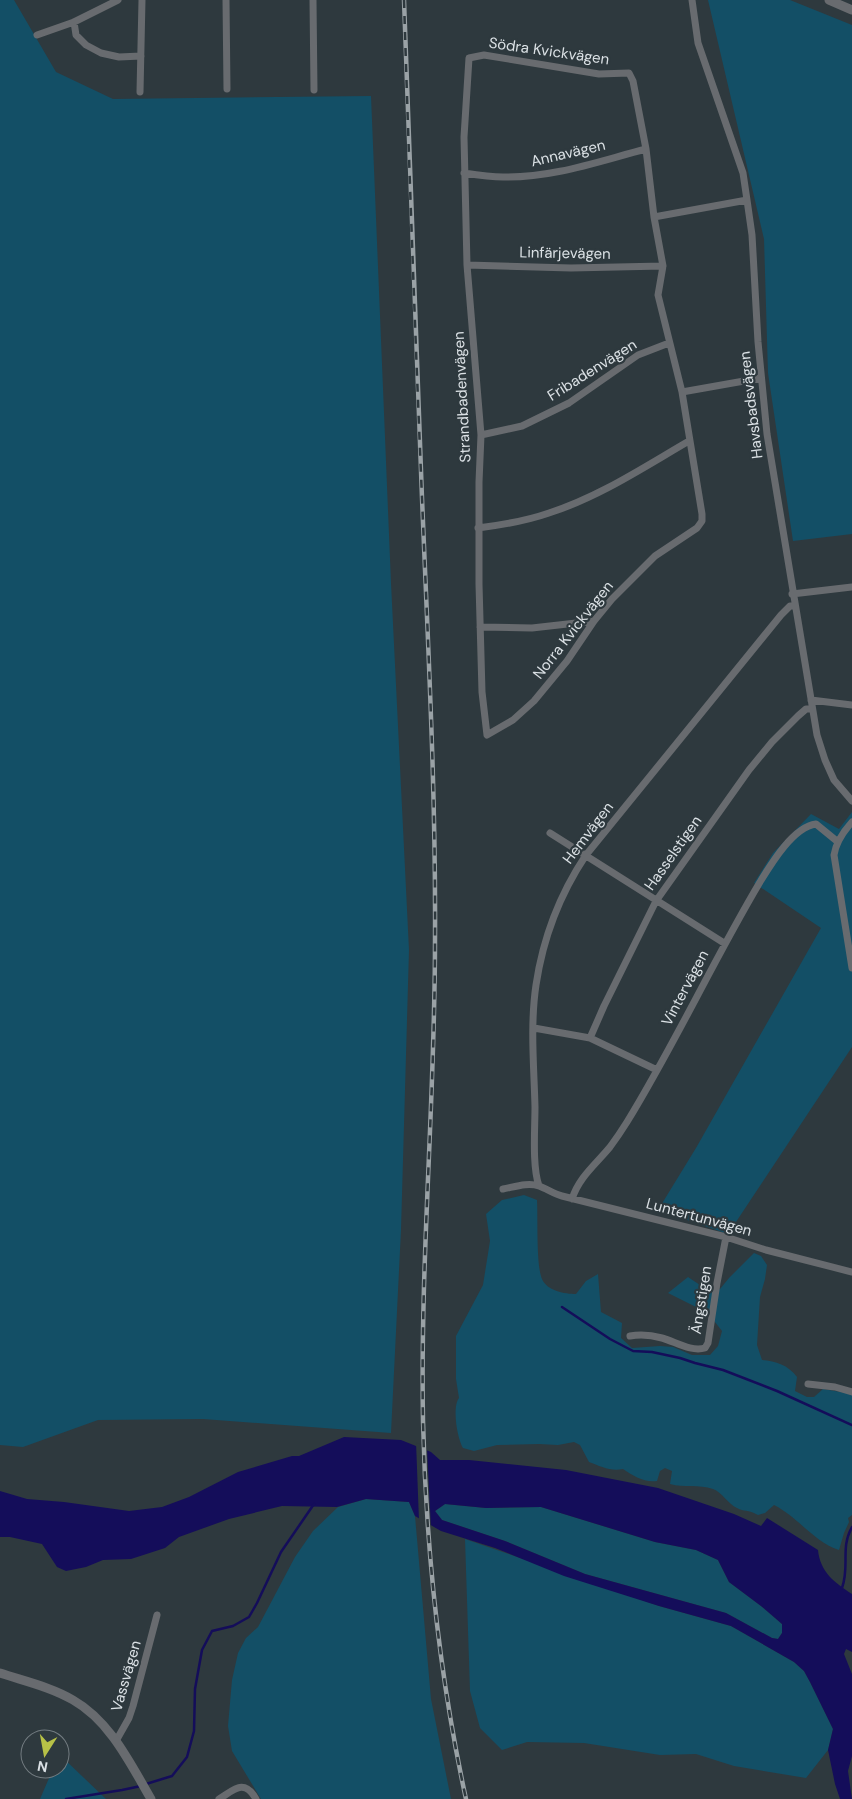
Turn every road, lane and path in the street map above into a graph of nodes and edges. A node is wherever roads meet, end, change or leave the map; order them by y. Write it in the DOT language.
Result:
graph roads {
  1 [pos="118,0"];
  2 [pos="142,0"];
  3 [pos="226,0"];
  4 [pos="313,0"];
  5 [pos="692,0"];
  6 [pos="829,0"];
  7 [pos="852,10"];
  8 [pos="74,22"];
  9 [pos="36,35"];
  10 [pos="140,56"];
  11 [pos="469,58"];
  12 [pos="227,88"];
  13 [pos="314,90"];
  14 [pos="140,92"];
  15 [pos="646,149"];
  16 [pos="464,173"];
  17 [pos="747,200"];
  18 [pos="654,217"];
  19 [pos="467,264"];
  20 [pos="663,266"];
  21 [pos="669,343"];
  22 [pos="760,378"];
  23 [pos="682,392"];
  24 [pos="480,435"];
  25 [pos="689,440"];
  26 [pos="478,528"];
  27 [pos="852,587"];
  28 [pos="792,594"];
  29 [pos="795,606"];
  30 [pos="594,621"];
  31 [pos="480,626"];
  32 [pos="811,700"];
  33 [pos="852,705"];
  34 [pos="812,709"];
  35 [pos="487,735"];
  36 [pos="852,801"];
  37 [pos="852,822"];
  38 [pos="550,832"];
  39 [pos="838,842"];
  40 [pos="586,855"];
  41 [pos="656,901"];
  42 [pos="724,944"];
  43 [pos="852,968"];
  44 [pos="534,1028"];
  45 [pos="590,1038"];
  46 [pos="657,1070"];
  47 [pos="539,1186"];
  48 [pos="502,1189"];
  49 [pos="572,1199"];
  50 [pos="726,1237"];
  51 [pos="852,1272"];
  52 [pos="630,1336"];
  53 [pos="808,1384"];
  54 [pos="852,1392"];
  55 [pos="157,1615"];
  56 [pos="0,1672"];
  57 [pos="116,1741"];
  58 [pos="151,1799"];
  59 [pos="219,1799"];
  60 [pos="256,1799"];
  1 -- 8 [label="street"];
  2 -- 10 [label="street"];
  3 -- 12 [label="street"];
  4 -- 13 [label="street"];
  5 -- 17 [label="street, Havsbadsvägen"];
  6 -- 7 [label="street"];
  8 -- 9 [label="street"];
  8 -- 10 [label="street"];
  10 -- 14 [label="street"];
  11 -- 15 [label="street, Södra Kvickvägen"];
  11 -- 16 [label="street, Strandbadenvägen"];
  15 -- 16 [label="street, Annavägen"];
  15 -- 18 [label="street, Södra Kvickvägen"];
  16 -- 19 [label="street, Strandbadenvägen"];
  17 -- 18 [label="street"];
  17 -- 22 [label="street, Havsbadsvägen"];
  18 -- 20 [label="street, Södra Kvickvägen"];
  19 -- 20 [label="street, Linfärjevägen"];
  19 -- 24 [label="street, Strandbadenvägen"];
  20 -- 21 [label="street, Södra Kvickvägen"];
  21 -- 23 [label="street"];
  21 -- 24 [label="street, Fribadenvägen"];
  22 -- 23 [label="street"];
  22 -- 28 [label="street, Havsbadsvägen"];
  23 -- 25 [label="street, Norra Kvickvägen"];
  24 -- 26 [label="street, Strandbadenvägen"];
  25 -- 26 [label="street"];
  25 -- 30 [label="street, Norra Kvickvägen"];
  26 -- 31 [label="street, Strandbadenvägen"];
  27 -- 28 [label="street"];
  28 -- 29 [label="street, Havsbadsvägen"];
  29 -- 32 [label="street, Havsbadsvägen"];
  29 -- 40 [label="street, Hemvägen"];
  30 -- 31 [label="street"];
  30 -- 35 [label="street, Norra Kvickvägen"];
  31 -- 35 [label="street, Strandbadenvägen"];
  32 -- 33 [label="street"];
  32 -- 34 [label="street, Havsbadsvägen"];
  34 -- 36 [label="street, Havsbadsvägen"];
  34 -- 41 [label="street, Hasselstigen"];
  37 -- 39 [label="street"];
  38 -- 40 [label="street"];
  39 -- 42 [label="street, Vintervägen"];
  39 -- 43 [label="street"];
  40 -- 41 [label="street"];
  40 -- 44 [label="street, Hemvägen"];
  41 -- 42 [label="street"];
  41 -- 45 [label="street, Hasselstigen"];
  42 -- 46 [label="street, Vintervägen"];
  44 -- 45 [label="street"];
  44 -- 47 [label="street, Hemvägen"];
  45 -- 46 [label="street"];
  46 -- 49 [label="street, Vintervägen"];
  47 -- 48 [label="street"];
  47 -- 49 [label="street, Luntertunvägen"];
  49 -- 50 [label="street, Luntertunvägen"];
  50 -- 51 [label="street, Luntertunvägen"];
  50 -- 52 [label="street, Ängstigen"];
  53 -- 54 [label="street"];
  55 -- 57 [label="street, Vassvägen"];
  56 -- 57 [label="street"];
  57 -- 58 [label="street"];
  59 -- 60 [label="street"];
}
